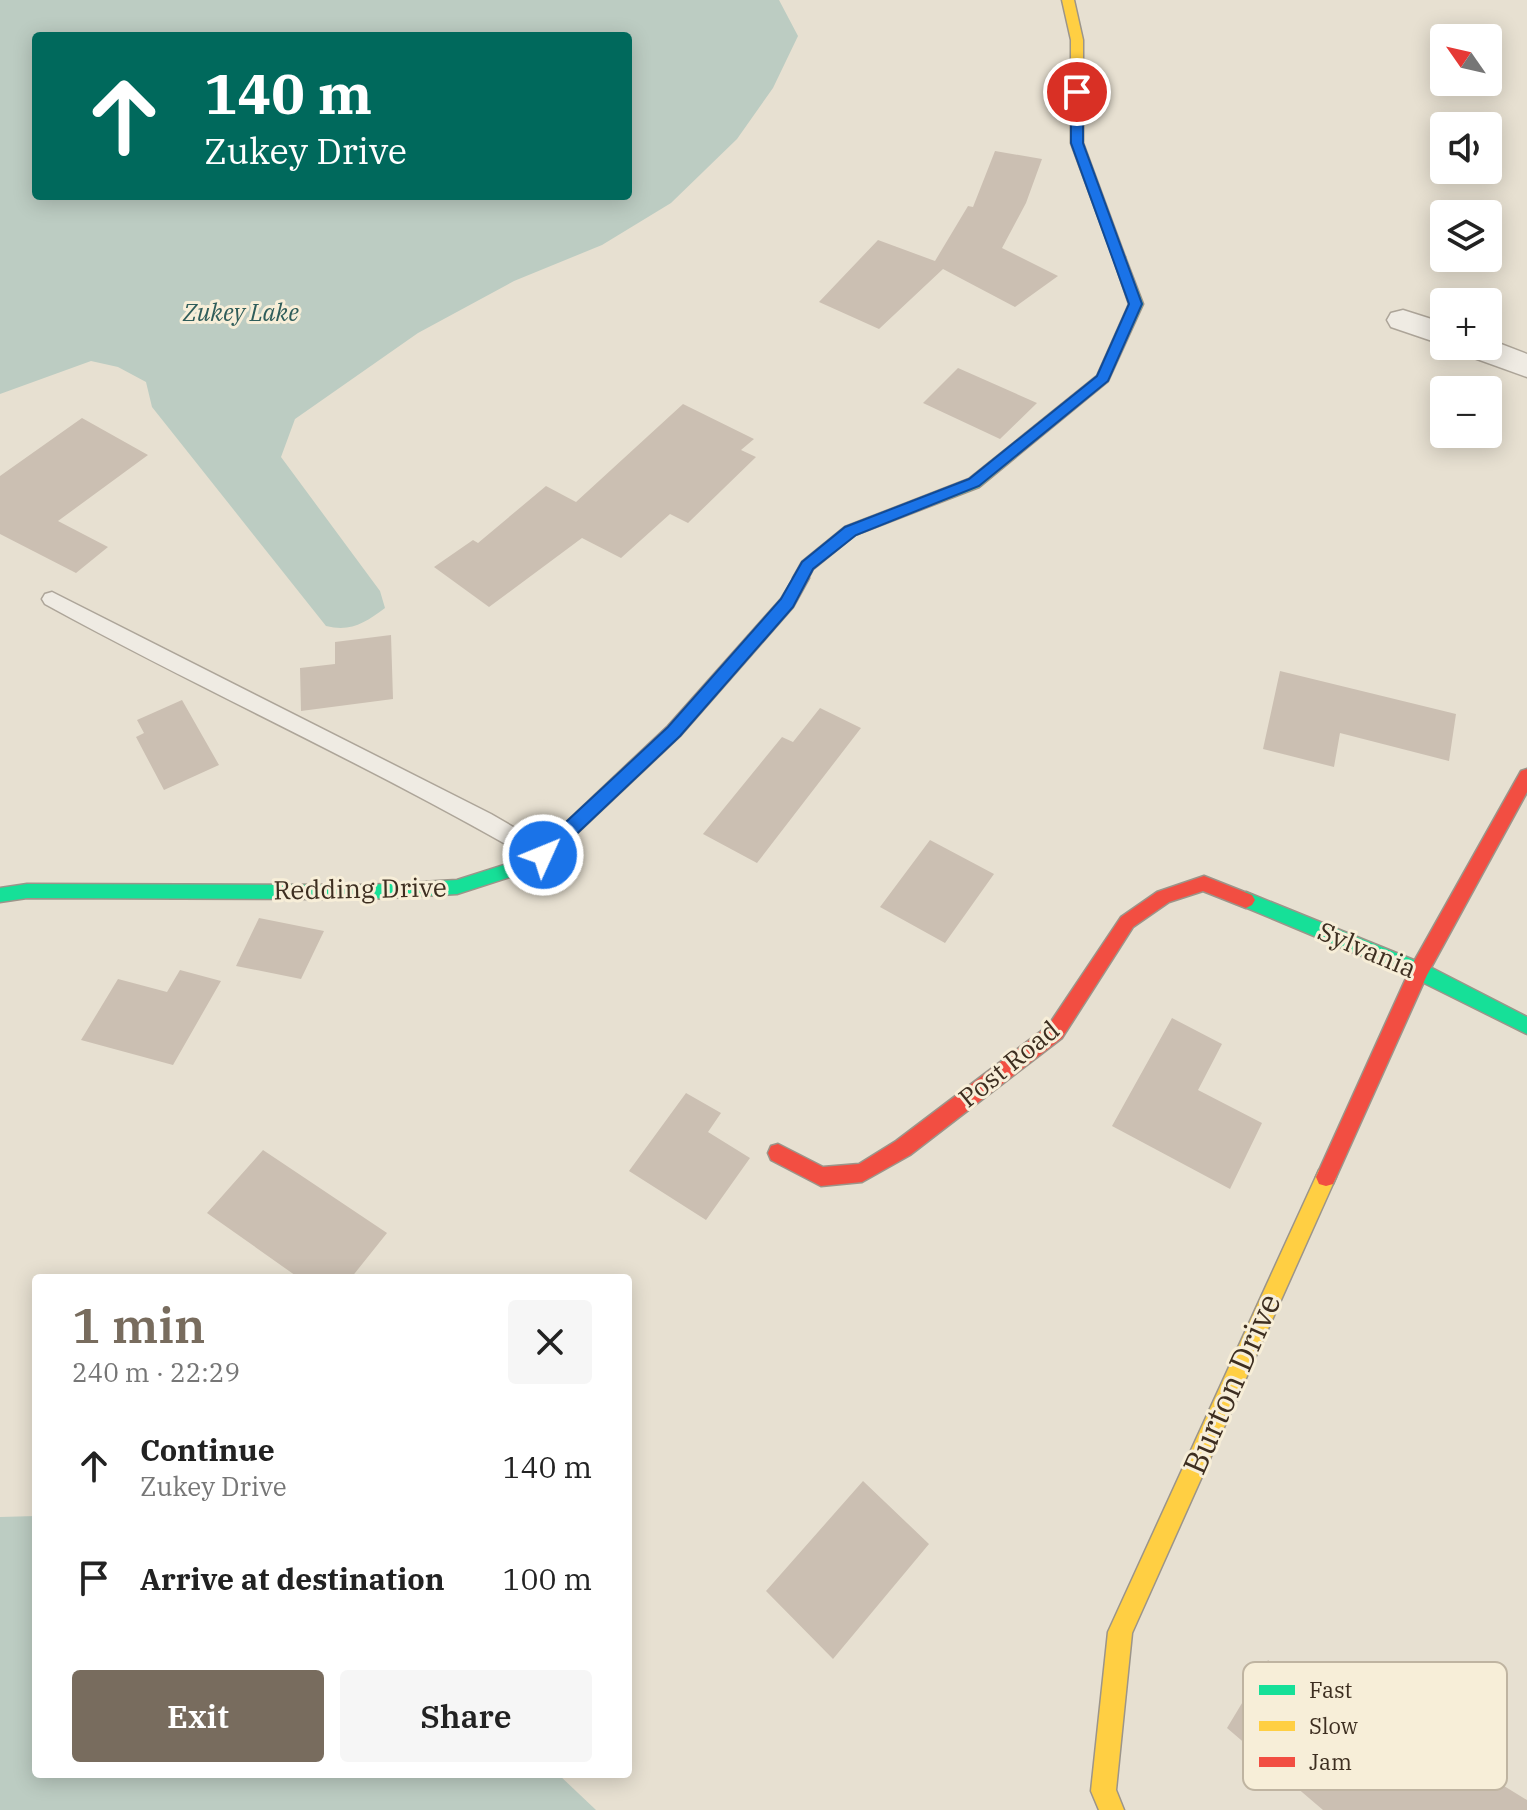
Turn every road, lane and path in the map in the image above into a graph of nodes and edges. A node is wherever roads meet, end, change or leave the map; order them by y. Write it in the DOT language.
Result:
graph roads {
  1 [pos="1068,0"];
  2 [pos="1403,320"];
  3 [pos="1430,329"];
  4 [pos="1502,356"];
  5 [pos="1527,366"];
  6 [pos="52,599"];
  7 [pos="1527,776"];
  8 [pos="543,855"];
  9 [pos="1204,883"];
  10 [pos="0,895"];
  11 [pos="1419,971"];
  12 [pos="1527,1026"];
  13 [pos="778,1153"];
  14 [pos="1112,1810"];
  1 -- 8 [label="street, Redding Drive"];
  2 -- 3 [label="street"];
  4 -- 5 [label="street"];
  6 -- 8 [label="lane"];
  7 -- 11 [label="street, Burton Drive"];
  8 -- 10 [label="street, Redding Drive"];
  9 -- 11 [label="street, Sylvania"];
  9 -- 13 [label="street, Post Road"];
  11 -- 12 [label="street, Sylvania"];
  11 -- 14 [label="street, Burton Drive"];
}
